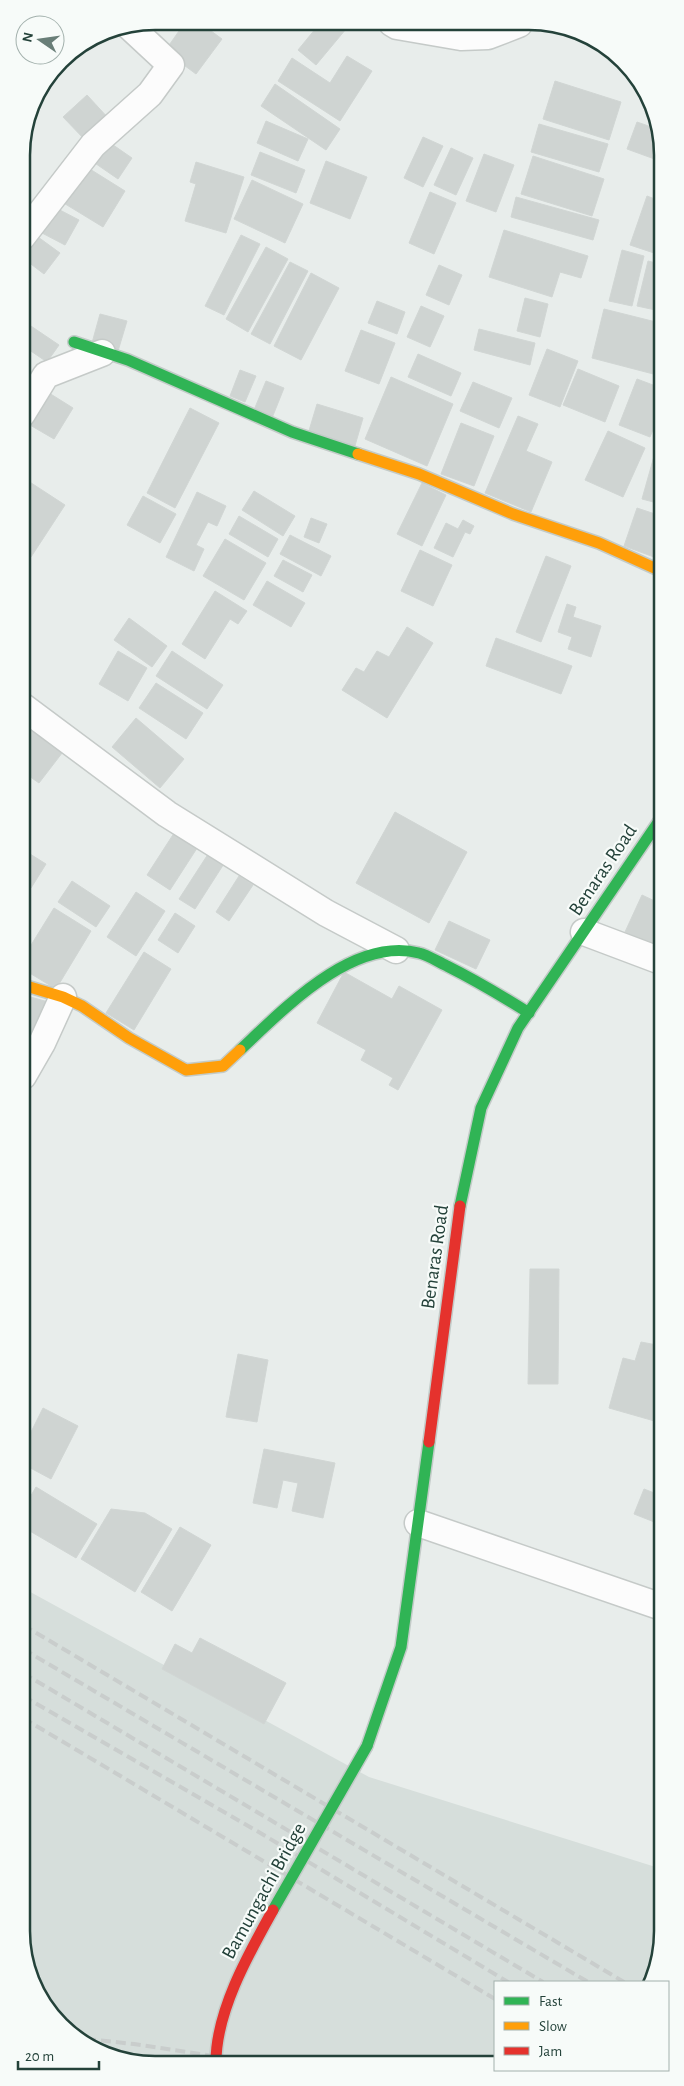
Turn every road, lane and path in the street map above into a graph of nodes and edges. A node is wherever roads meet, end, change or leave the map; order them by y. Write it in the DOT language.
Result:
graph roads {
  1 [pos="420,30"];
  2 [pos="503,30"];
  3 [pos="135,31"];
  4 [pos="30,227"];
  5 [pos="74,342"];
  6 [pos="102,353"];
  7 [pos="30,401"];
  8 [pos="654,568"];
  9 [pos="30,712"];
  10 [pos="654,828"];
  11 [pos="584,932"];
  12 [pos="396,950"];
  13 [pos="654,959"];
  14 [pos="30,987"];
  15 [pos="63,997"];
  16 [pos="528,1013"];
  17 [pos="30,1064"];
  18 [pos="418,1523"];
  19 [pos="654,1603"];
  20 [pos="367,1746"];
  21 [pos="216,2056"];
  1 -- 2 [label="street"];
  3 -- 4 [label="street"];
  5 -- 6 [label="main road"];
  6 -- 7 [label="street"];
  6 -- 8 [label="main road"];
  9 -- 12 [label="street"];
  10 -- 11 [label="main road, Benaras Road"];
  11 -- 13 [label="street"];
  11 -- 16 [label="main road, Benaras Road"];
  12 -- 15 [label="main road"];
  12 -- 16 [label="main road"];
  14 -- 15 [label="main road"];
  15 -- 17 [label="street"];
  16 -- 18 [label="main road, Benaras Road"];
  18 -- 19 [label="street"];
  18 -- 20 [label="main road, Benaras Road"];
  20 -- 21 [label="main road, Bamungachi Bridge, bridge"];
}
